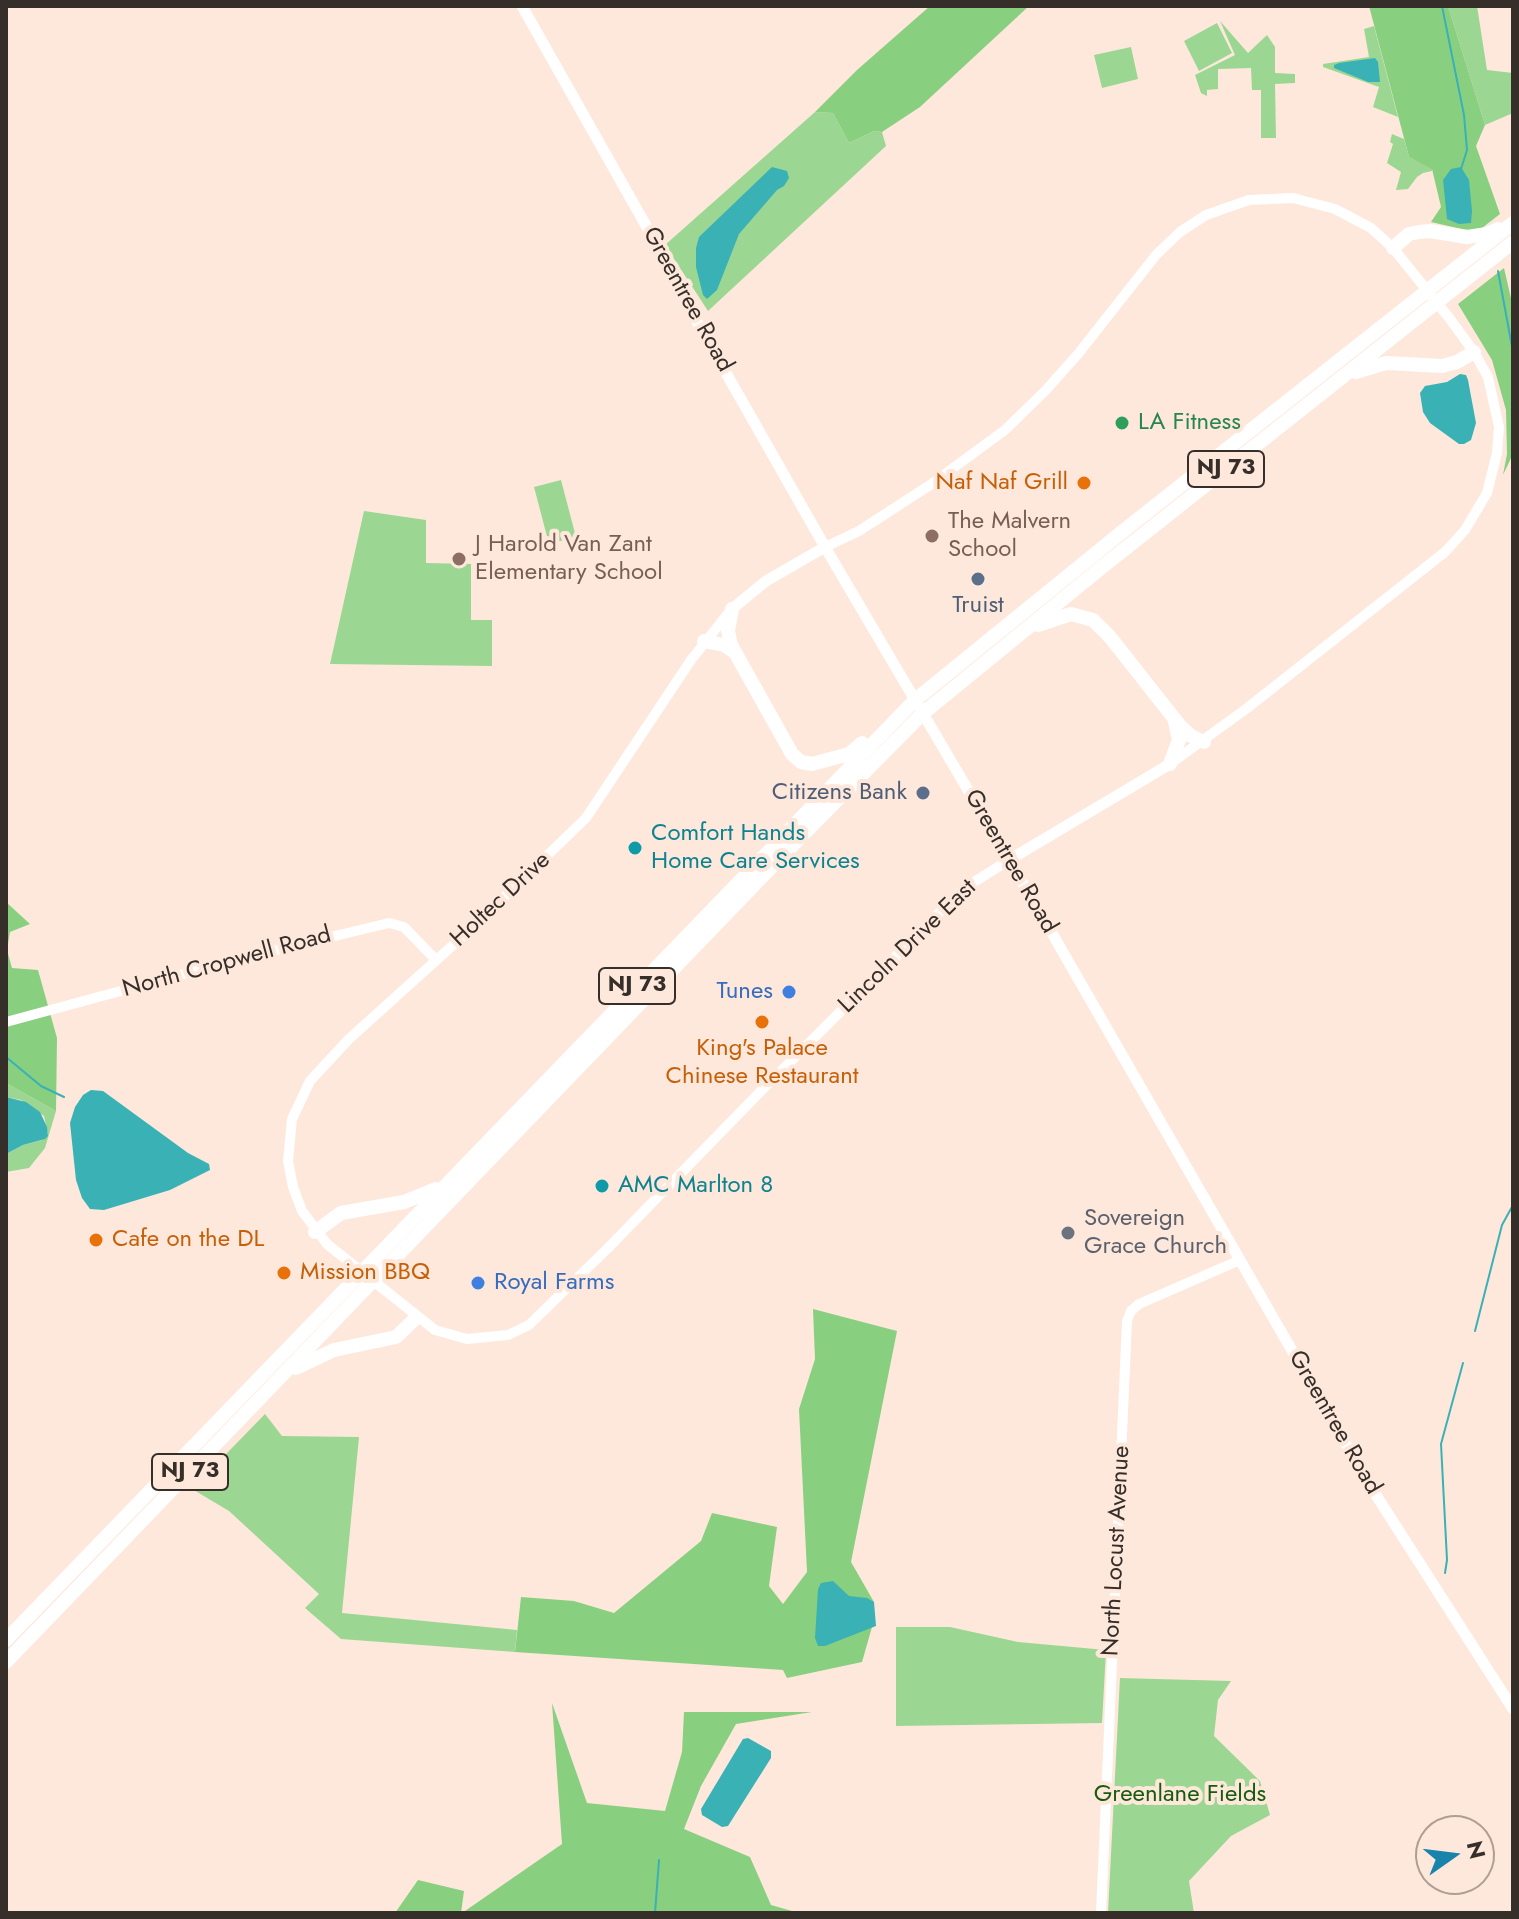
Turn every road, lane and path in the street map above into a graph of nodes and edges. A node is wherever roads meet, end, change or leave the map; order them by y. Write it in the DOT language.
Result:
graph roads {
  1 [pos="522,6"];
  2 [pos="1513,223"];
  3 [pos="1513,242"];
  4 [pos="1393,248"];
  5 [pos="1432,296"];
  6 [pos="1474,352"];
  7 [pos="1335,383"];
  8 [pos="825,547"];
  9 [pos="732,609"];
  10 [pos="1016,636"];
  11 [pos="704,641"];
  12 [pos="736,653"];
  13 [pos="918,707"];
  14 [pos="1174,718"];
  15 [pos="880,734"];
  16 [pos="1204,742"];
  17 [pos="1170,764"];
  18 [pos="1009,860"];
  19 [pos="436,960"];
  20 [pos="6,1022"];
  21 [pos="444,1186"];
  22 [pos="315,1232"];
  23 [pos="1240,1260"];
  24 [pos="367,1277"];
  25 [pos="416,1318"];
  26 [pos="268,1390"];
  27 [pos="6,1640"];
  28 [pos="6,1662"];
  29 [pos="1513,1709"];
  30 [pos="1101,1913"];
  1 -- 8 [label="main road, Greentree Road"];
  2 -- 4 [label="highway"];
  2 -- 5 [label="highway, NJ 73"];
  3 -- 5 [label="highway, NJ 73"];
  4 -- 5 [label="street, Lincoln Drive East"];
  4 -- 8 [label="street, Lincoln Drive East"];
  5 -- 6 [label="street, Lincoln Drive East"];
  5 -- 7 [label="highway, NJ 73"];
  5 -- 13 [label="highway, NJ 73"];
  6 -- 7 [label="highway"];
  6 -- 16 [label="street, Lincoln Drive East"];
  7 -- 10 [label="highway, NJ 73"];
  8 -- 9 [label="main road, Holtec Drive"];
  8 -- 13 [label="main road, Greentree Road"];
  9 -- 11 [label="street, Holtec Drive"];
  9 -- 12 [label="highway"];
  10 -- 13 [label="highway, NJ 73"];
  10 -- 14 [label="highway"];
  11 -- 12 [label="highway"];
  11 -- 19 [label="street, Holtec Drive"];
  12 -- 15 [label="highway"];
  13 -- 15 [label="highway, NJ 73"];
  13 -- 18 [label="main road, Greentree Road"];
  13 -- 24 [label="highway, NJ 73"];
  14 -- 16 [label="highway"];
  14 -- 17 [label="highway"];
  15 -- 21 [label="highway, NJ 73"];
  16 -- 17 [label="street, Lincoln Drive East"];
  17 -- 18 [label="main road, Lincoln Drive East"];
  18 -- 23 [label="main road, Greentree Road"];
  18 -- 25 [label="street, Lincoln Drive East"];
  19 -- 20 [label="street, North Cropwell Road"];
  19 -- 22 [label="street, Holtec Drive"];
  21 -- 22 [label="highway"];
  21 -- 24 [label="highway, NJ 73"];
  22 -- 24 [label="street, Holtec Drive"];
  23 -- 29 [label="main road, Greentree Road"];
  23 -- 30 [label="street, North Locust Avenue"];
  24 -- 25 [label="street, Lincoln Drive East"];
  24 -- 26 [label="highway, NJ 73"];
  24 -- 27 [label="highway, NJ 73"];
  25 -- 26 [label="highway"];
  26 -- 28 [label="highway, NJ 73"];
}
